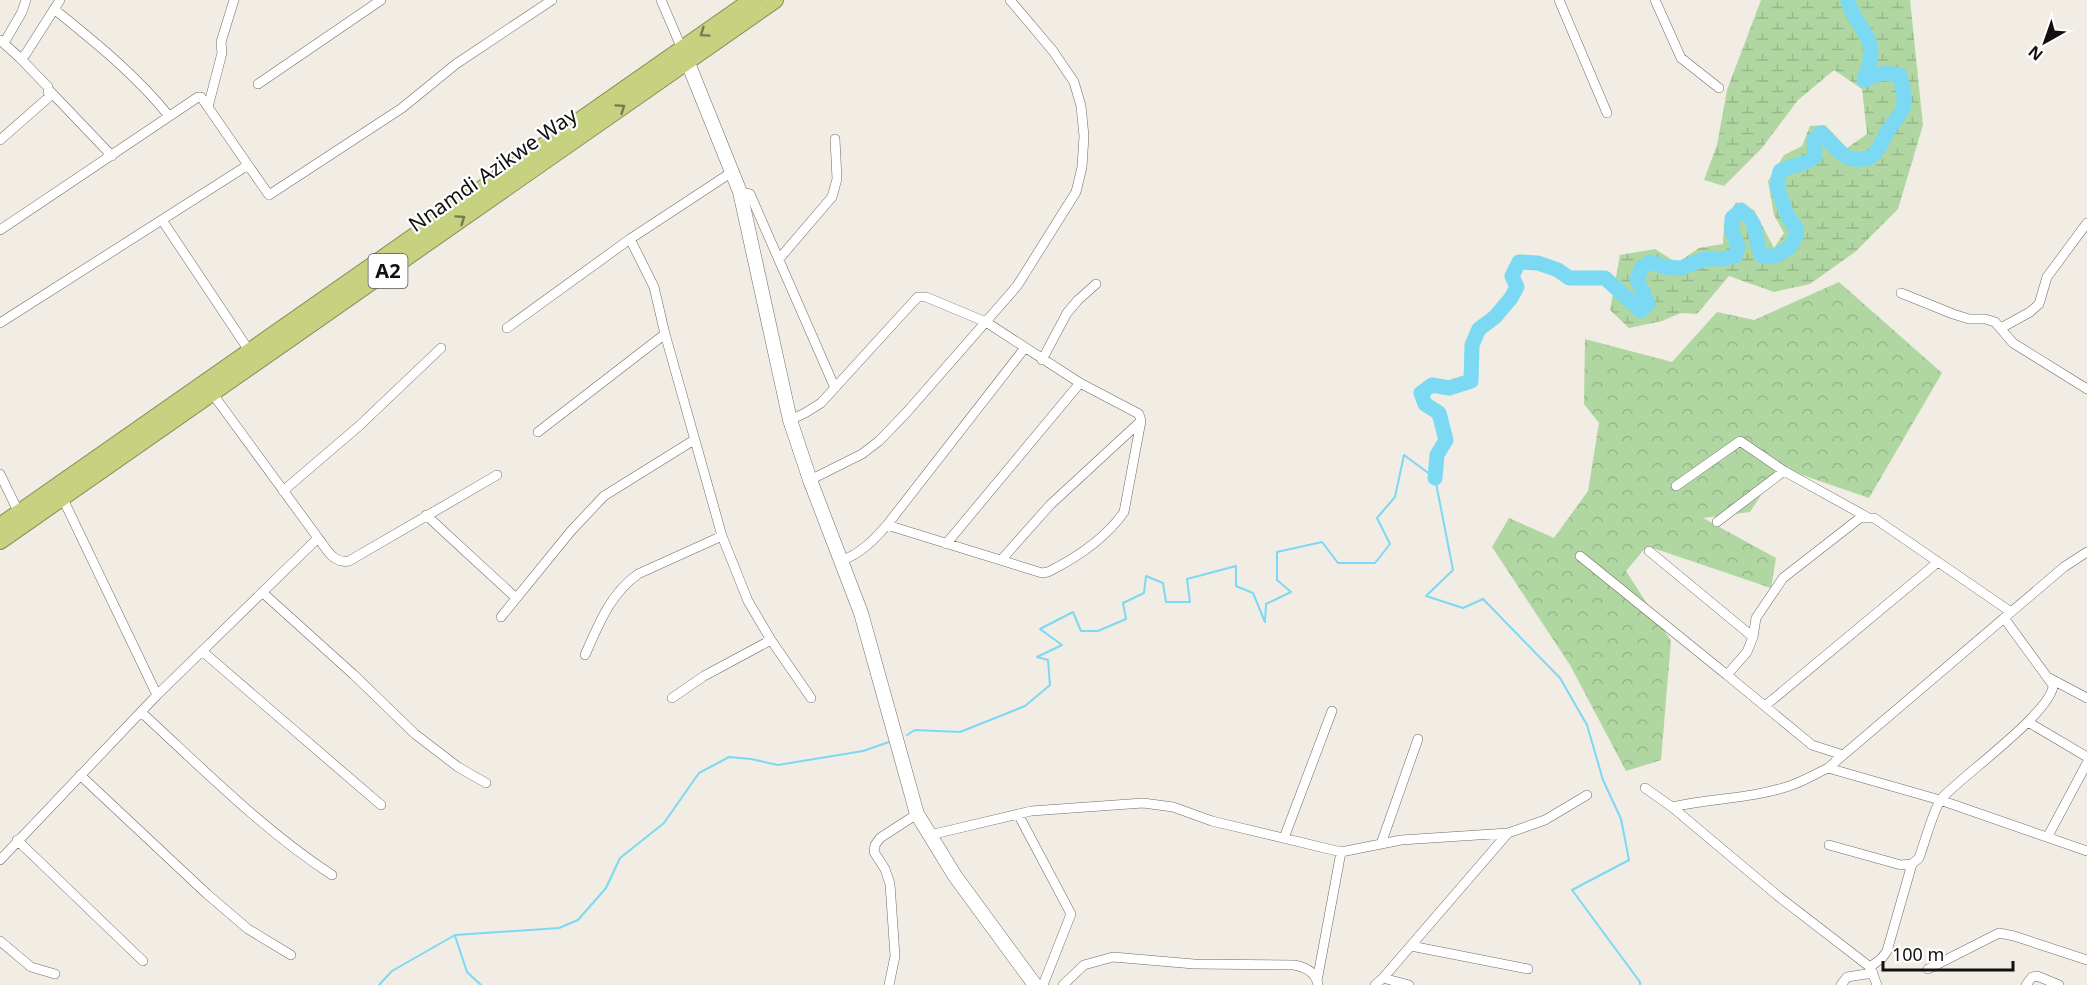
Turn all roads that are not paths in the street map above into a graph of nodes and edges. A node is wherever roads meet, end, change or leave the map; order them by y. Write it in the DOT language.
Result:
graph roads {
  1 [pos="26,0"];
  2 [pos="60,0"];
  3 [pos="234,0"];
  4 [pos="381,0"];
  5 [pos="552,0"];
  6 [pos="661,0"];
  7 [pos="752,0"];
  8 [pos="775,0"];
  9 [pos="1010,0"];
  10 [pos="1559,0"];
  11 [pos="1655,0"];
  12 [pos="54,9"];
  13 [pos="2,42"];
  14 [pos="685,55"];
  15 [pos="20,58"];
  16 [pos="258,84"];
  17 [pos="1719,88"];
  18 [pos="49,90"];
  19 [pos="207,107"];
  20 [pos="1606,113"];
  21 [pos="169,116"];
  22 [pos="835,139"];
  23 [pos="0,140"];
  24 [pos="112,156"];
  25 [pos="248,165"];
  26 [pos="732,172"];
  27 [pos="740,192"];
  28 [pos="162,220"];
  29 [pos="2087,223"];
  30 [pos="0,230"];
  31 [pos="630,239"];
  32 [pos="779,259"];
  33 [pos="1096,284"];
  34 [pos="1901,293"];
  35 [pos="986,322"];
  36 [pos="0,323"];
  37 [pos="507,328"];
  38 [pos="2001,328"];
  39 [pos="665,334"];
  40 [pos="441,348"];
  41 [pos="1024,349"];
  42 [pos="250,352"];
  43 [pos="1042,360"];
  44 [pos="1080,382"];
  45 [pos="835,388"];
  46 [pos="2087,389"];
  47 [pos="212,393"];
  48 [pos="790,420"];
  49 [pos="1141,421"];
  50 [pos="538,432"];
  51 [pos="694,440"];
  52 [pos="1784,471"];
  53 [pos="0,474"];
  54 [pos="497,475"];
  55 [pos="810,480"];
  56 [pos="1676,486"];
  57 [pos="283,491"];
  58 [pos="63,497"];
  59 [pos="19,513"];
  60 [pos="426,515"];
  61 [pos="1867,517"];
  62 [pos="1718,522"];
  63 [pos="887,525"];
  64 [pos="0,526"];
  65 [pos="722,536"];
  66 [pos="318,538"];
  67 [pos="0,541"];
  68 [pos="946,544"];
  69 [pos="1649,551"];
  70 [pos="2087,552"];
  71 [pos="1580,556"];
  72 [pos="1002,560"];
  73 [pos="841,561"];
  74 [pos="1938,562"];
  75 [pos="262,592"];
  76 [pos="516,598"];
  77 [pos="2007,615"];
  78 [pos="501,616"];
  79 [pos="1753,637"];
  80 [pos="771,640"];
  81 [pos="202,651"];
  82 [pos="585,655"];
  83 [pos="1727,675"];
  84 [pos="2048,677"];
  85 [pos="157,695"];
  86 [pos="672,698"];
  87 [pos="811,698"];
  88 [pos="2087,698"];
  89 [pos="1765,706"];
  90 [pos="1332,711"];
  91 [pos="141,712"];
  92 [pos="2028,722"];
  93 [pos="1418,740"];
  94 [pos="1843,754"];
  95 [pos="2087,757"];
  96 [pos="2087,763"];
  97 [pos="1828,768"];
  98 [pos="80,775"];
  99 [pos="486,783"];
  100 [pos="1646,788"];
  101 [pos="1587,795"];
  102 [pos="1940,800"];
  103 [pos="381,805"];
  104 [pos="1672,807"];
  105 [pos="917,813"];
  106 [pos="1018,814"];
  107 [pos="1508,833"];
  108 [pos="930,835"];
  109 [pos="2048,836"];
  110 [pos="1284,838"];
  111 [pos="17,840"];
  112 [pos="1381,844"];
  113 [pos="1829,845"];
  114 [pos="2087,851"];
  115 [pos="1341,852"];
  116 [pos="0,860"];
  117 [pos="1912,864"];
  118 [pos="332,875"];
  119 [pos="0,941"];
  120 [pos="1411,946"];
  121 [pos="291,956"];
  122 [pos="2087,960"];
  123 [pos="143,961"];
  124 [pos="1528,969"];
  125 [pos="1928,969"];
  126 [pos="1871,970"];
  127 [pos="55,974"];
  128 [pos="1383,978"];
  129 [pos="1318,983"];
  130 [pos="889,985"];
  131 [pos="1035,985"];
  132 [pos="1043,985"];
  133 [pos="1063,985"];
  134 [pos="1375,985"];
  135 [pos="1409,985"];
  136 [pos="1841,985"];
  137 [pos="1877,985"];
  138 [pos="2026,985"];
  139 [pos="2059,985"];
  1 -- 13 [label="street"];
  2 -- 12 [label="street"];
  3 -- 19 [label="street"];
  4 -- 16 [label="street"];
  5 -- 25 [label="street"];
  6 -- 14 [label="street"];
  7 -- 14 [label="highway, Nnamdi Azikwe Way / A2, one-way"];
  8 -- 14 [label="highway, Nnamdi Azikwe Way / A2"];
  9 -- 35 [label="street"];
  10 -- 20 [label="street"];
  11 -- 17 [label="street"];
  12 -- 15 [label="street"];
  12 -- 21 [label="street"];
  13 -- 15 [label="street"];
  14 -- 26 [label="street"];
  14 -- 42 [label="highway, Nnamdi Azikwe Way / A2"];
  47 -- 14 [label="highway, Nnamdi Azikwe Way / A2, one-way"];
  15 -- 18 [label="street"];
  18 -- 23 [label="street"];
  18 -- 24 [label="street"];
  19 -- 21 [label="street"];
  19 -- 25 [label="street"];
  21 -- 24 [label="street"];
  22 -- 32 [label="street"];
  24 -- 30 [label="street"];
  25 -- 28 [label="street"];
  26 -- 27 [label="street"];
  26 -- 31 [label="street"];
  27 -- 32 [label="street"];
  27 -- 48 [label="street"];
  28 -- 36 [label="street"];
  28 -- 42 [label="street"];
  29 -- 38 [label="street"];
  31 -- 37 [label="street"];
  31 -- 39 [label="street"];
  32 -- 45 [label="street"];
  33 -- 43 [label="street"];
  34 -- 38 [label="street"];
  35 -- 41 [label="street"];
  35 -- 45 [label="street"];
  35 -- 55 [label="street"];
  38 -- 46 [label="street"];
  39 -- 50 [label="street"];
  39 -- 51 [label="street"];
  40 -- 57 [label="street"];
  41 -- 43 [label="street"];
  41 -- 63 [label="street"];
  42 -- 59 [label="highway, Nnamdi Azikwe Way / A2"];
  43 -- 44 [label="street"];
  44 -- 49 [label="street"];
  44 -- 68 [label="street"];
  45 -- 48 [label="street"];
  47 -- 57 [label="street"];
  47 -- 58 [label="highway, Nnamdi Azikwe Way / A2"];
  48 -- 55 [label="street"];
  49 -- 72 [label="street"];
  49 -- 72 [label="street"];
  51 -- 65 [label="street"];
  51 -- 76 [label="street"];
  52 -- 56 [label="street"];
  52 -- 61 [label="street"];
  52 -- 62 [label="street"];
  53 -- 59 [label="street"];
  54 -- 60 [label="street"];
  55 -- 73 [label="street"];
  57 -- 66 [label="street"];
  58 -- 67 [label="highway, Nnamdi Azikwe Way / A2"];
  58 -- 85 [label="street"];
  59 -- 64 [label="highway, Nnamdi Azikwe Way / A2"];
  60 -- 66 [label="street"];
  60 -- 76 [label="street"];
  61 -- 74 [label="street"];
  61 -- 79 [label="street"];
  63 -- 68 [label="street"];
  63 -- 73 [label="street"];
  65 -- 80 [label="street"];
  65 -- 82 [label="street"];
  66 -- 75 [label="street"];
  68 -- 72 [label="street"];
  69 -- 79 [label="street"];
  70 -- 77 [label="street"];
  71 -- 83 [label="street"];
  73 -- 105 [label="street"];
  74 -- 77 [label="street"];
  74 -- 89 [label="street"];
  75 -- 81 [label="street"];
  75 -- 99 [label="street"];
  76 -- 78 [label="street"];
  77 -- 84 [label="street"];
  77 -- 94 [label="street"];
  79 -- 83 [label="street"];
  80 -- 86 [label="street"];
  80 -- 87 [label="street"];
  81 -- 85 [label="street"];
  81 -- 103 [label="street"];
  83 -- 89 [label="street"];
  84 -- 88 [label="street"];
  84 -- 92 [label="street"];
  85 -- 91 [label="street"];
  89 -- 94 [label="street"];
  90 -- 110 [label="street"];
  91 -- 98 [label="street"];
  91 -- 118 [label="street"];
  92 -- 95 [label="street"];
  92 -- 102 [label="street"];
  93 -- 112 [label="street"];
  94 -- 97 [label="street"];
  96 -- 109 [label="street"];
  97 -- 102 [label="street"];
  97 -- 104 [label="street"];
  98 -- 111 [label="street"];
  98 -- 121 [label="street"];
  100 -- 104 [label="street"];
  101 -- 107 [label="street"];
  102 -- 109 [label="street"];
  102 -- 117 [label="street"];
  104 -- 126 [label="street"];
  105 -- 108 [label="street"];
  105 -- 130 [label="street"];
  106 -- 108 [label="street"];
  106 -- 110 [label="street"];
  106 -- 132 [label="street"];
  107 -- 112 [label="street"];
  107 -- 120 [label="street"];
  108 -- 131 [label="street"];
  109 -- 114 [label="street"];
  110 -- 115 [label="street"];
  111 -- 116 [label="street"];
  111 -- 123 [label="street"];
  112 -- 115 [label="street"];
  113 -- 117 [label="street"];
  115 -- 129 [label="street"];
  117 -- 126 [label="street"];
  119 -- 127 [label="street"];
  120 -- 124 [label="street"];
  120 -- 128 [label="street"];
  122 -- 125 [label="street"];
  126 -- 136 [label="street"];
  126 -- 137 [label="street"];
  128 -- 134 [label="street"];
  128 -- 135 [label="street"];
  129 -- 133 [label="street"];
  138 -- 139 [label="street"];
}
